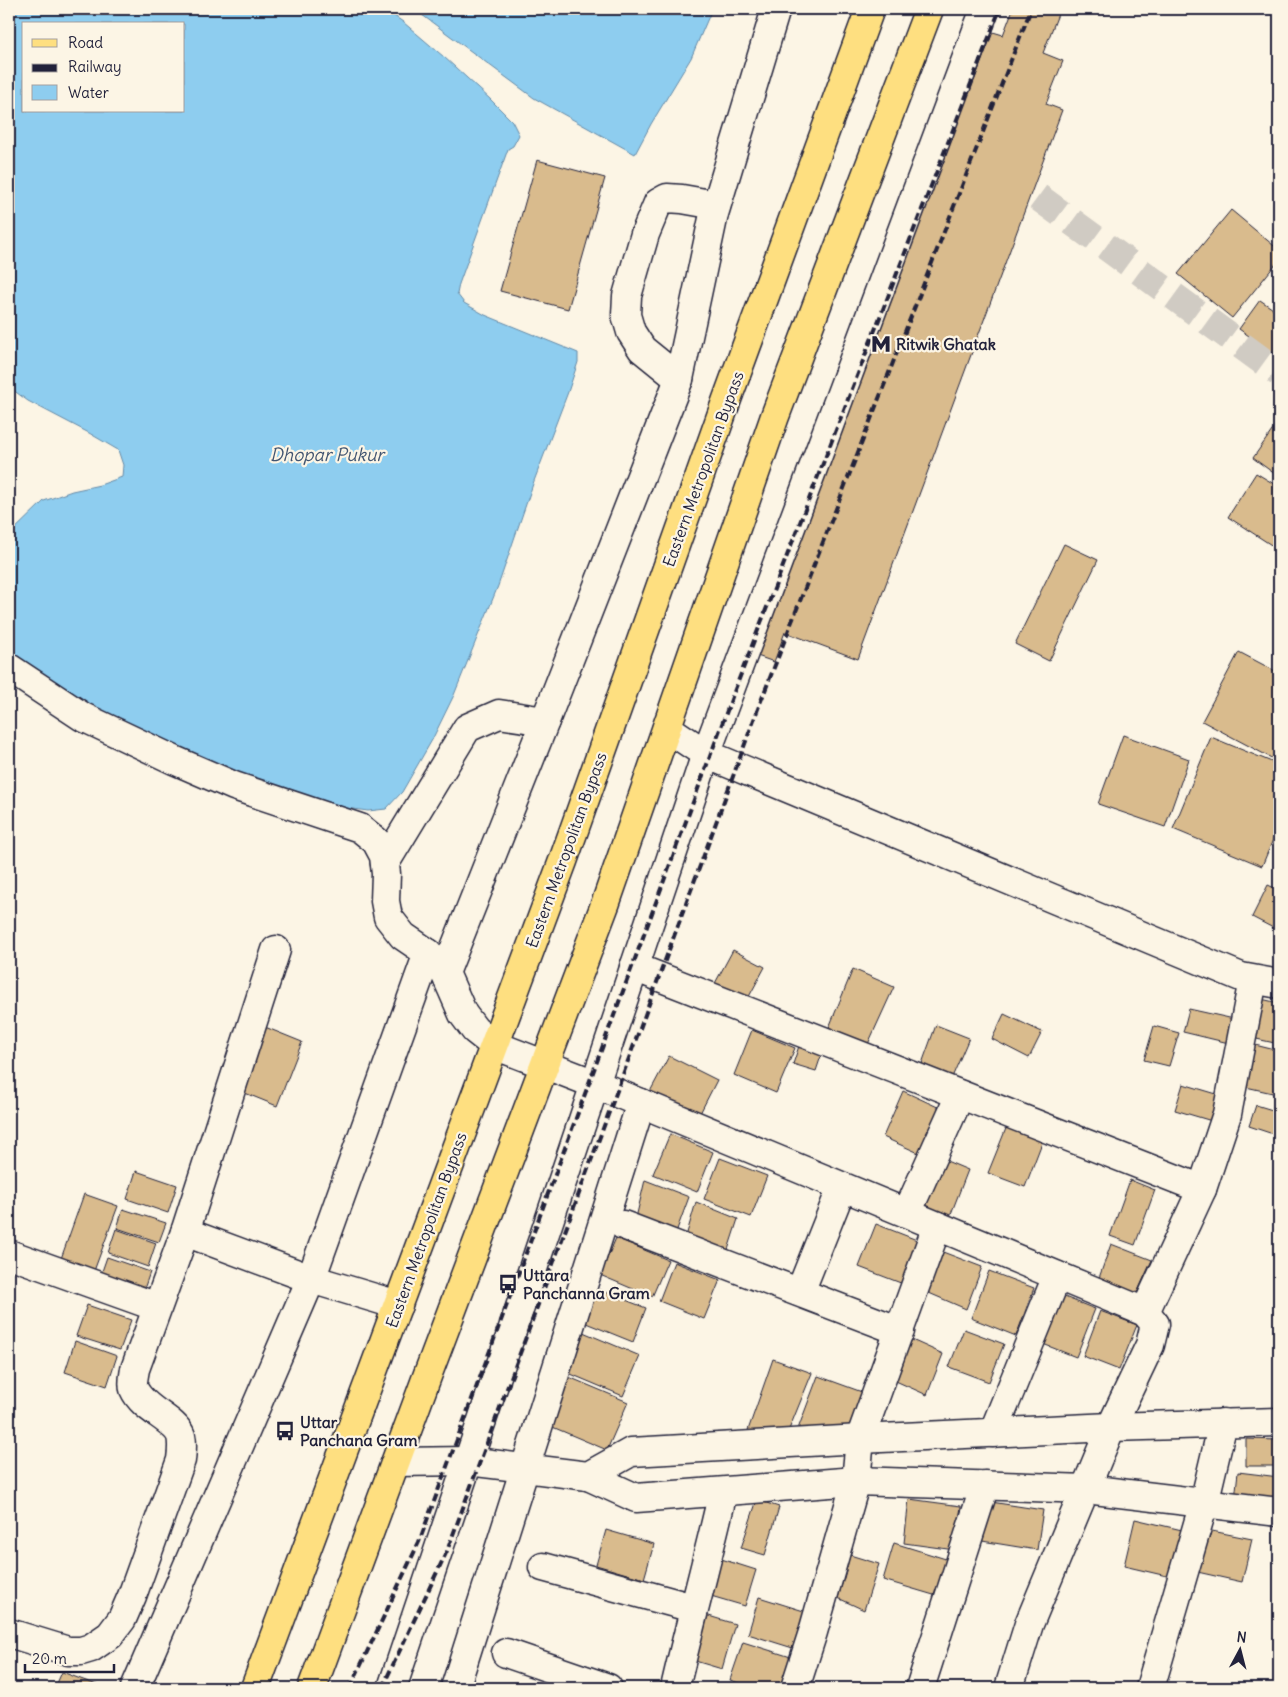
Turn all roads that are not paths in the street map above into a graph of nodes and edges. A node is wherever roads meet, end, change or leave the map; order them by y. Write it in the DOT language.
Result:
graph roads {
  1 [pos="776,9"];
  2 [pos="870,9"];
  3 [pos="929,9"];
  4 [pos="985,9"];
  5 [pos="716,206"];
  6 [pos="678,379"];
  7 [pos="9,668"];
  8 [pos="545,722"];
  9 [pos="667,728"];
  10 [pos="706,754"];
  11 [pos="385,863"];
  12 [pos="276,950"];
  13 [pos="436,963"];
  14 [pos="634,967"];
  15 [pos="1253,980"];
  16 [pos="1279,984"];
  17 [pos="494,1045"];
  18 [pos="545,1064"];
  19 [pos="595,1084"];
  20 [pos="960,1095"];
  21 [pos="641,1103"];
  22 [pos="842,1187"];
  23 [pos="1202,1189"];
  24 [pos="907,1213"];
  25 [pos="623,1225"];
  26 [pos="937,1226"];
  27 [pos="185,1232"];
  28 [pos="9,1254"];
  29 [pos="1057,1276"];
  30 [pos="311,1279"];
  31 [pos="800,1292"];
  32 [pos="398,1305"];
  33 [pos="157,1307"];
  34 [pos="1145,1312"];
  35 [pos="900,1330"];
  36 [pos="1279,1422"];
  37 [pos="1223,1423"];
  38 [pos="1111,1427"];
  39 [pos="994,1433"];
  40 [pos="860,1439"];
  41 [pos="468,1461"];
  42 [pos="396,1462"];
  43 [pos="524,1468"];
  44 [pos="588,1476"];
  45 [pos="856,1481"];
  46 [pos="985,1485"];
  47 [pos="1086,1489"];
  48 [pos="723,1492"];
  49 [pos="1204,1503"];
  50 [pos="1279,1512"];
  51 [pos="543,1567"];
  52 [pos="693,1608"];
  53 [pos="9,1633"];
  54 [pos="506,1653"];
  55 [pos="135,1688"];
  56 [pos="255,1688"];
  57 [pos="312,1688"];
  58 [pos="392,1688"];
  59 [pos="455,1688"];
  60 [pos="608,1688"];
  61 [pos="675,1688"];
  62 [pos="794,1688"];
  63 [pos="920,1688"];
  64 [pos="1009,1688"];
  65 [pos="1150,1688"];
  1 -- 5 [label="street"];
  2 -- 17 [label="main road, Eastern Metropolitan Bypass"];
  3 -- 9 [label="main road"];
  4 -- 10 [label="street"];
  5 -- 6 [label="street"];
  5 -- 6 [label="street"];
  6 -- 8 [label="street"];
  7 -- 11 [label="street"];
  8 -- 11 [label="street"];
  8 -- 13 [label="street"];
  9 -- 10 [label="street"];
  9 -- 18 [label="main road"];
  10 -- 14 [label="street"];
  10 -- 15 [label="street"];
  11 -- 13 [label="street"];
  12 -- 27 [label="street"];
  13 -- 17 [label="street"];
  13 -- 30 [label="street"];
  14 -- 19 [label="street"];
  14 -- 20 [label="street"];
  15 -- 16 [label="street"];
  15 -- 23 [label="street"];
  17 -- 18 [label="street"];
  17 -- 32 [label="main road, Eastern Metropolitan Bypass"];
  18 -- 19 [label="street"];
  18 -- 42 [label="main road"];
  19 -- 21 [label="street"];
  19 -- 41 [label="street"];
  20 -- 23 [label="street"];
  20 -- 24 [label="street"];
  21 -- 22 [label="street"];
  21 -- 43 [label="street"];
  22 -- 24 [label="street"];
  22 -- 31 [label="street"];
  23 -- 34 [label="street"];
  24 -- 26 [label="street"];
  25 -- 31 [label="street"];
  26 -- 29 [label="street"];
  26 -- 35 [label="street"];
  27 -- 30 [label="street"];
  27 -- 33 [label="street"];
  28 -- 33 [label="street"];
  29 -- 34 [label="street"];
  29 -- 39 [label="street"];
  30 -- 32 [label="street"];
  30 -- 55 [label="street"];
  31 -- 35 [label="street"];
  32 -- 56 [label="main road, Eastern Metropolitan Bypass"];
  33 -- 53 [label="street"];
  34 -- 38 [label="street"];
  35 -- 40 [label="street"];
  36 -- 37 [label="street"];
  37 -- 38 [label="street"];
  37 -- 49 [label="street"];
  38 -- 39 [label="street"];
  38 -- 47 [label="street"];
  39 -- 40 [label="street"];
  40 -- 44 [label="street"];
  40 -- 45 [label="street"];
  41 -- 42 [label="street"];
  41 -- 43 [label="street"];
  41 -- 58 [label="street"];
  42 -- 57 [label="main road"];
  43 -- 44 [label="street"];
  43 -- 59 [label="street"];
  44 -- 48 [label="street"];
  45 -- 46 [label="street"];
  45 -- 48 [label="street"];
  45 -- 62 [label="street"];
  46 -- 47 [label="street"];
  46 -- 63 [label="street"];
  47 -- 49 [label="street"];
  47 -- 64 [label="street"];
  48 -- 52 [label="street"];
  49 -- 50 [label="street"];
  49 -- 65 [label="street"];
  51 -- 52 [label="street"];
  52 -- 61 [label="street"];
  54 -- 60 [label="street"];
}
